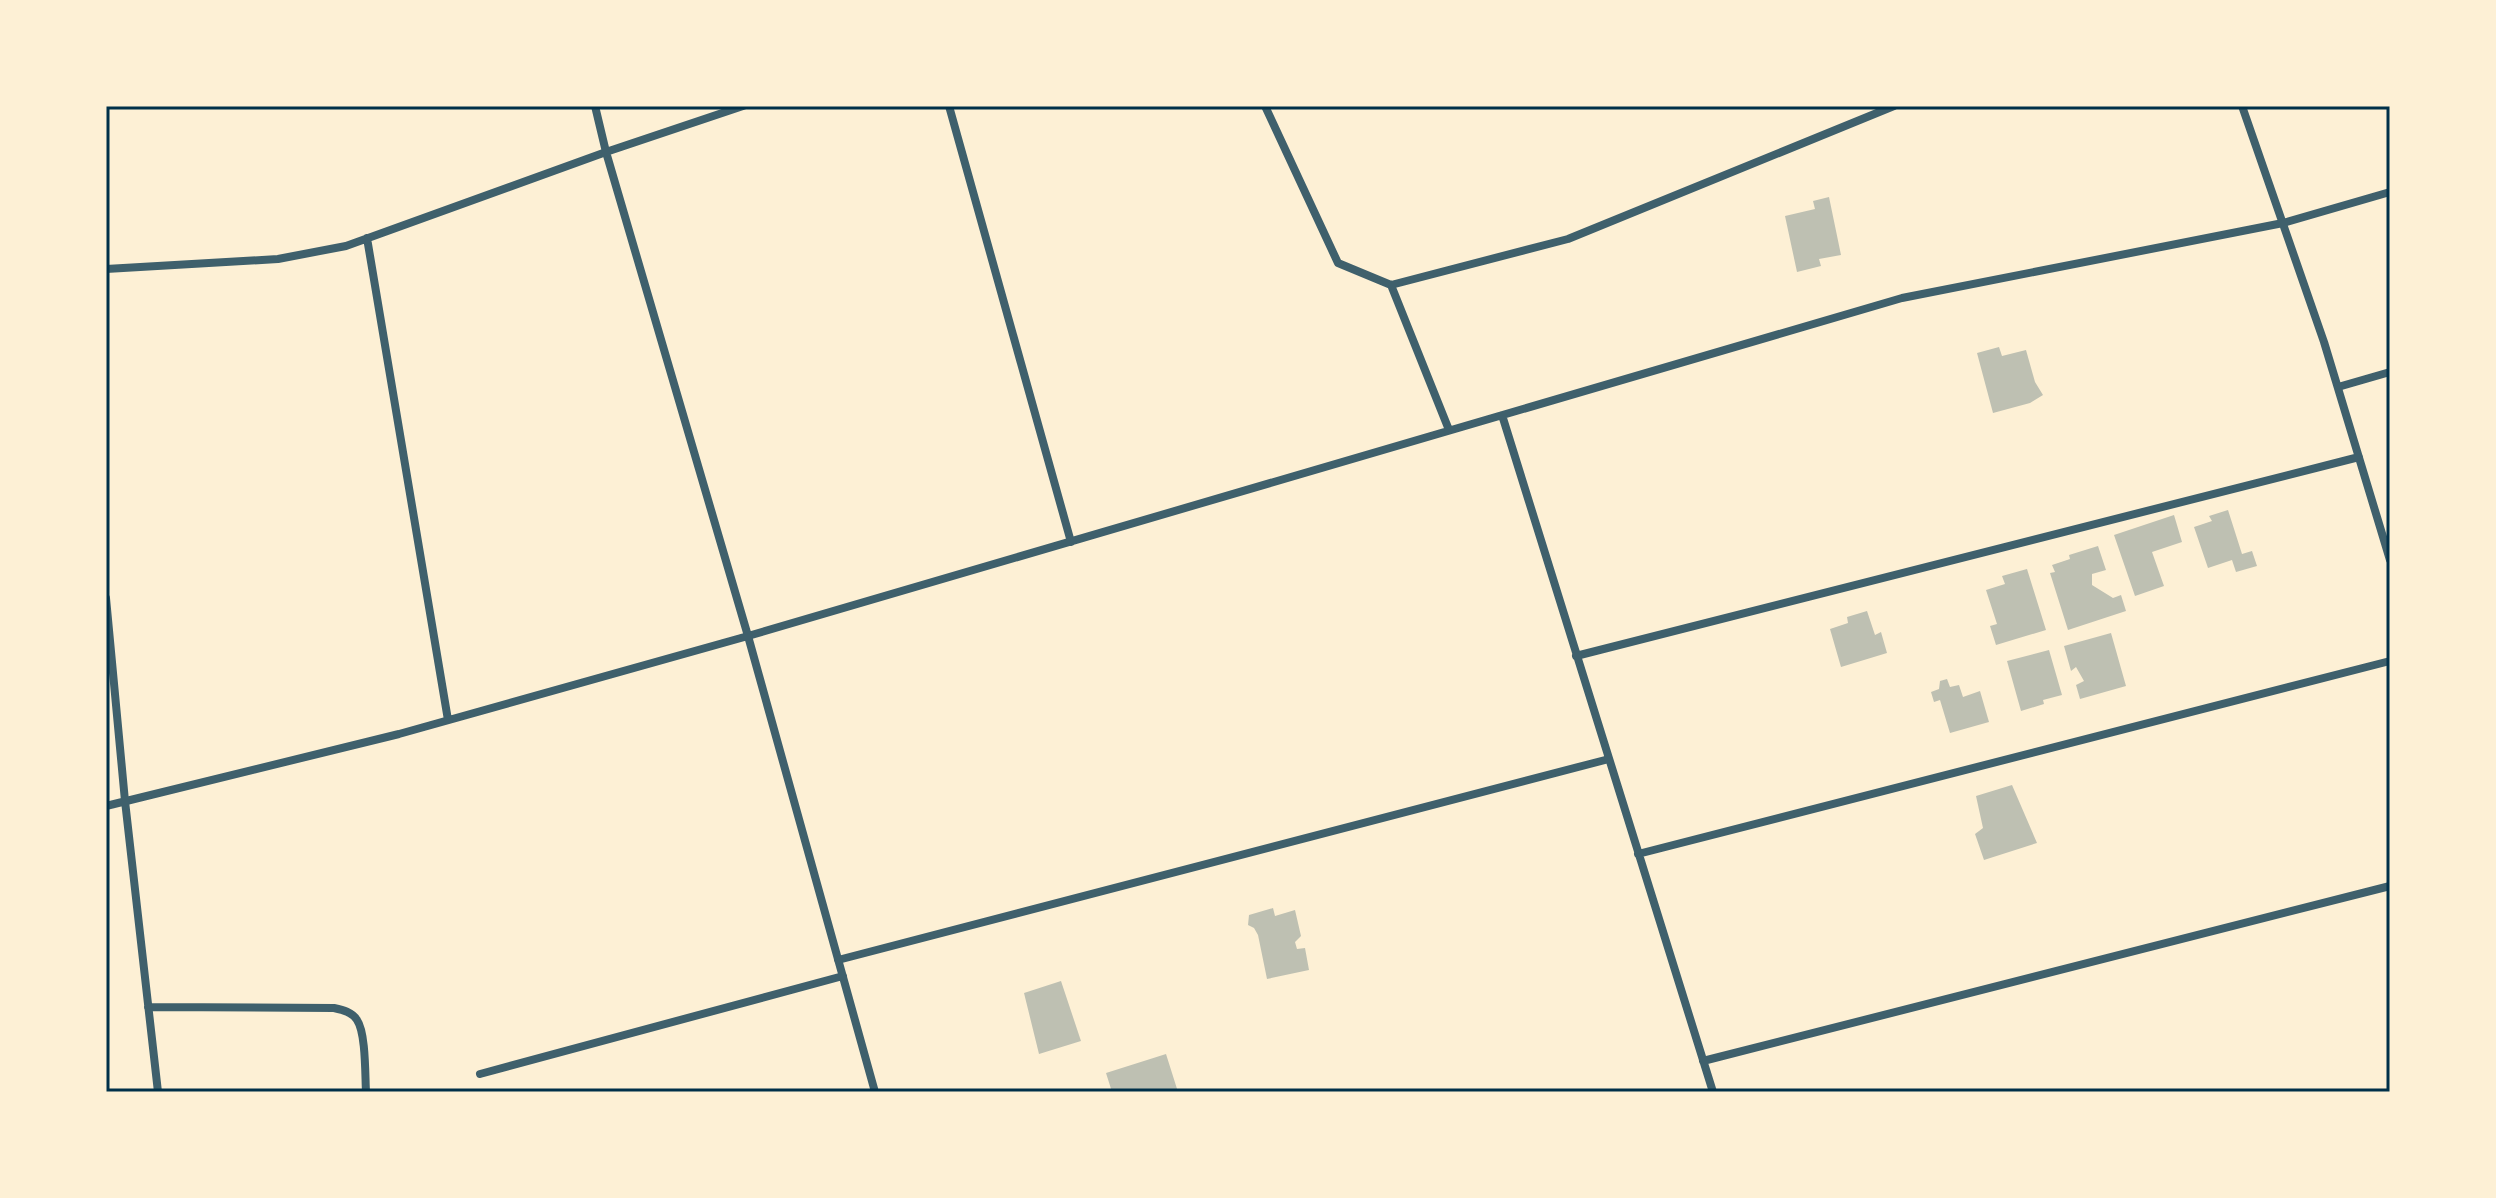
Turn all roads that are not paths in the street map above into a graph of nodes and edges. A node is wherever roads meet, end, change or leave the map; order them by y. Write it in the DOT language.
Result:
graph roads {
  1 [pos="595,106"];
  2 [pos="743,106"];
  3 [pos="949,106"];
  4 [pos="1265,106"];
  5 [pos="1894,106"];
  6 [pos="2242,106"];
  7 [pos="606,152"];
  8 [pos="2390,192"];
  9 [pos="2283,223"];
  10 [pos="367,238"];
  11 [pos="106,269"];
  12 [pos="1391,285"];
  13 [pos="2390,372"];
  14 [pos="2338,387"];
  15 [pos="1502,415"];
  16 [pos="1449,430"];
  17 [pos="2359,457"];
  18 [pos="1071,542"];
  19 [pos="2390,560"];
  20 [pos="106,598"];
  21 [pos="748,636"];
  22 [pos="1576,656"];
  23 [pos="2390,661"];
  24 [pos="448,720"];
  25 [pos="1609,759"];
  26 [pos="125,801"];
  27 [pos="106,806"];
  28 [pos="1638,854"];
  29 [pos="2390,886"];
  30 [pos="838,960"];
  31 [pos="843,976"];
  32 [pos="148,1007"];
  33 [pos="1703,1061"];
  34 [pos="480,1074"];
  35 [pos="158,1092"];
  36 [pos="366,1092"];
  37 [pos="875,1092"];
  38 [pos="1713,1092"];
  1 -- 7 [label="street"];
  2 -- 7 [label="street"];
  3 -- 18 [label="street"];
  4 -- 12 [label="street"];
  5 -- 12 [label="street"];
  6 -- 9 [label="street"];
  7 -- 10 [label="street"];
  7 -- 21 [label="street"];
  8 -- 9 [label="street"];
  9 -- 14 [label="street"];
  9 -- 15 [label="street"];
  10 -- 11 [label="street"];
  10 -- 24 [label="street"];
  12 -- 16 [label="street"];
  13 -- 14 [label="street"];
  14 -- 17 [label="street"];
  15 -- 16 [label="street"];
  15 -- 22 [label="street"];
  16 -- 18 [label="street"];
  17 -- 19 [label="street"];
  17 -- 22 [label="street"];
  18 -- 21 [label="street"];
  20 -- 26 [label="street"];
  21 -- 24 [label="street"];
  21 -- 30 [label="street"];
  22 -- 25 [label="street"];
  23 -- 28 [label="street"];
  24 -- 26 [label="street"];
  25 -- 28 [label="street"];
  25 -- 30 [label="street"];
  26 -- 27 [label="street"];
  26 -- 32 [label="street"];
  28 -- 33 [label="street"];
  29 -- 33 [label="street"];
  30 -- 31 [label="street"];
  31 -- 34 [label="street"];
  31 -- 37 [label="street"];
  32 -- 35 [label="street"];
  32 -- 36 [label="street"];
  33 -- 38 [label="street"];
}
